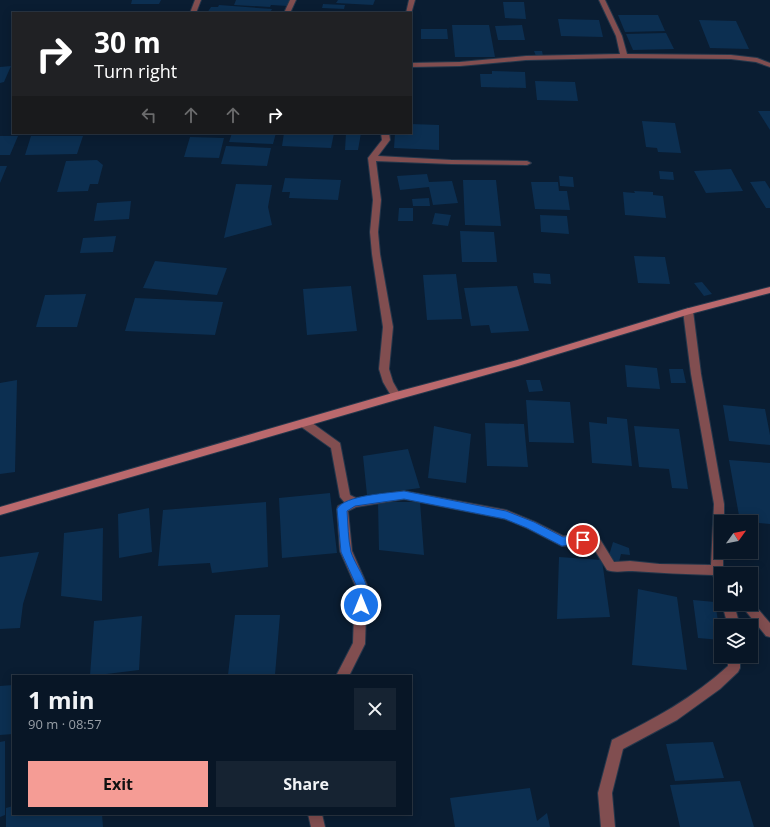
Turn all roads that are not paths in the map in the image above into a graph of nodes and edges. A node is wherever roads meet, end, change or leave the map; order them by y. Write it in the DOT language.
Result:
graph roads {
  1 [pos="198,0"];
  2 [pos="293,0"];
  3 [pos="412,0"];
  4 [pos="602,0"];
  5 [pos="192,12"];
  6 [pos="287,12"];
  7 [pos="409,12"];
  8 [pos="624,56"];
  9 [pos="770,64"];
  10 [pos="412,65"];
  11 [pos="385,134"];
  12 [pos="372,158"];
  13 [pos="527,163"];
  14 [pos="770,290"];
  15 [pos="688,311"];
  16 [pos="396,396"];
  17 [pos="304,423"];
  18 [pos="354,503"];
  19 [pos="0,511"];
  20 [pos="719,567"];
  21 [pos="714,572"];
  22 [pos="752,611"];
  23 [pos="770,632"];
  24 [pos="734,663"];
  25 [pos="343,675"];
  26 [pos="315,815"];
  27 [pos="318,827"];
  28 [pos="608,827"];
  1 -- 5 [label="street"];
  2 -- 6 [label="street"];
  3 -- 7 [label="street"];
  4 -- 8 [label="street"];
  8 -- 9 [label="street"];
  8 -- 10 [label="street"];
  11 -- 12 [label="street"];
  12 -- 13 [label="street"];
  12 -- 16 [label="street"];
  14 -- 15 [label="street"];
  15 -- 16 [label="street"];
  15 -- 20 [label="street"];
  16 -- 17 [label="street"];
  17 -- 18 [label="street"];
  17 -- 19 [label="street"];
  18 -- 21 [label="street"];
  18 -- 25 [label="street"];
  22 -- 23 [label="street"];
  24 -- 28 [label="street"];
  26 -- 27 [label="street"];
}
